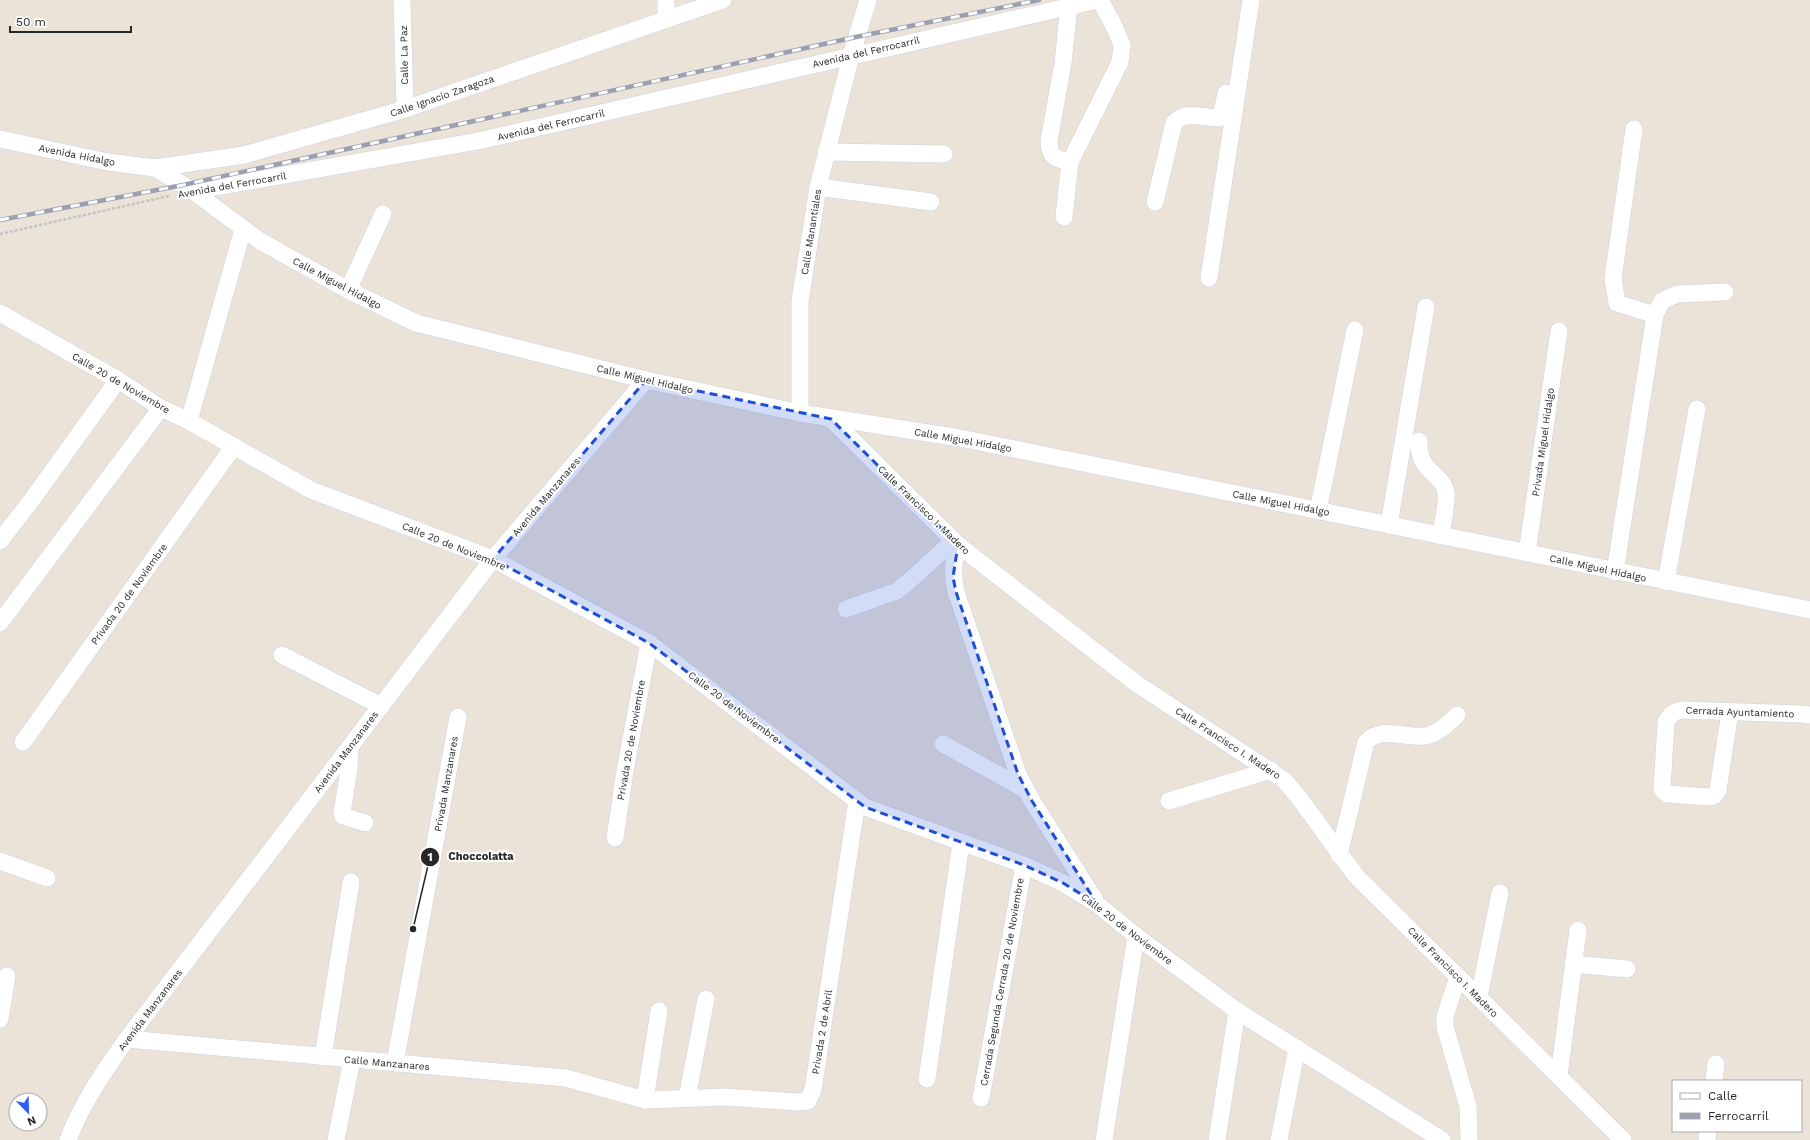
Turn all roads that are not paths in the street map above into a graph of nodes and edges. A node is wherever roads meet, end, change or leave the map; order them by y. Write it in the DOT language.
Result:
graph roads {
  1 [pos="402,0"];
  2 [pos="666,0"];
  3 [pos="723,0"];
  4 [pos="868,0"];
  5 [pos="1099,0"];
  6 [pos="1240,0"];
  7 [pos="1251,0"];
  8 [pos="1069,6"];
  9 [pos="666,19"];
  10 [pos="851,56"];
  11 [pos="405,109"];
  12 [pos="1634,129"];
  13 [pos="1,137"];
  14 [pos="826,152"];
  15 [pos="944,154"];
  16 [pos="1070,162"];
  17 [pos="154,168"];
  18 [pos="818,187"];
  19 [pos="193,191"];
  20 [pos="931,202"];
  21 [pos="1155,202"];
  22 [pos="383,214"];
  23 [pos="1064,217"];
  24 [pos="243,229"];
  25 [pos="1209,278"];
  26 [pos="348,290"];
  27 [pos="1725,292"];
  28 [pos="1426,307"];
  29 [pos="0,313"];
  30 [pos="1655,315"];
  31 [pos="1355,330"];
  32 [pos="1559,331"];
  33 [pos="118,380"];
  34 [pos="646,380"];
  35 [pos="162,408"];
  36 [pos="1697,409"];
  37 [pos="800,413"];
  38 [pos="831,418"];
  39 [pos="189,421"];
  40 [pos="1418,441"];
  41 [pos="234,446"];
  42 [pos="1318,511"];
  43 [pos="1390,525"];
  44 [pos="1441,536"];
  45 [pos="0,541"];
  46 [pos="956,543"];
  47 [pos="1527,553"];
  48 [pos="493,559"];
  49 [pos="1615,572"];
  50 [pos="1666,582"];
  51 [pos="846,609"];
  52 [pos="1810,610"];
  53 [pos="0,623"];
  54 [pos="649,643"];
  55 [pos="282,655"];
  56 [pos="381,706"];
  57 [pos="1730,712"];
  58 [pos="1457,715"];
  59 [pos="1810,715"];
  60 [pos="458,717"];
  61 [pos="23,742"];
  62 [pos="944,744"];
  63 [pos="350,747"];
  64 [pos="1271,770"];
  65 [pos="1026,790"];
  66 [pos="857,801"];
  67 [pos="1170,801"];
  68 [pos="365,823"];
  69 [pos="615,838"];
  70 [pos="961,843"];
  71 [pos="1340,855"];
  72 [pos="0,861"];
  73 [pos="1024,865"];
  74 [pos="47,878"];
  75 [pos="351,882"];
  76 [pos="1500,893"];
  77 [pos="1097,904"];
  78 [pos="1578,930"];
  79 [pos="1136,936"];
  80 [pos="1573,964"];
  81 [pos="1627,969"];
  82 [pos="7,976"];
  83 [pos="1458,977"];
  84 [pos="1479,997"];
  85 [pos="706,999"];
  86 [pos="659,1011"];
  87 [pos="1237,1011"];
  88 [pos="0,1019"];
  89 [pos="127,1039"];
  90 [pos="1297,1048"];
  91 [pos="323,1057"];
  92 [pos="352,1059"];
  93 [pos="395,1063"];
  94 [pos="1716,1064"];
  95 [pos="1559,1076"];
  96 [pos="927,1079"];
  97 [pos="1714,1080"];
  98 [pos="687,1098"];
  99 [pos="981,1098"];
  100 [pos="645,1100"];
  101 [pos="1417,1132"];
  102 [pos="68,1140"];
  103 [pos="336,1140"];
  104 [pos="1104,1140"];
  105 [pos="1217,1140"];
  106 [pos="1279,1140"];
  107 [pos="1442,1140"];
  108 [pos="1469,1140"];
  109 [pos="1623,1140"];
  1 -- 11 [label="street, Calle La Paz"];
  2 -- 9 [label="street"];
  3 -- 9 [label="street, Calle Ignacio Zaragoza"];
  4 -- 10 [label="street, Calle Manantiales"];
  5 -- 8 [label="street, Avenida del Ferrocarril"];
  5 -- 16 [label="street"];
  6 -- 21 [label="street"];
  7 -- 25 [label="street"];
  8 -- 10 [label="street, Avenida del Ferrocarril"];
  8 -- 16 [label="street"];
  9 -- 11 [label="street, Calle Ignacio Zaragoza"];
  10 -- 14 [label="street, Calle Manantiales"];
  10 -- 19 [label="street, Avenida del Ferrocarril"];
  11 -- 17 [label="street, Calle Ignacio Zaragoza"];
  12 -- 30 [label="street"];
  13 -- 17 [label="street, Avenida Hidalgo"];
  14 -- 15 [label="street"];
  14 -- 18 [label="street, Calle Manantiales"];
  16 -- 23 [label="street"];
  17 -- 19 [label="street, Calle Miguel Hidalgo"];
  18 -- 20 [label="street"];
  18 -- 37 [label="street, Calle Manantiales"];
  19 -- 24 [label="street, Calle Miguel Hidalgo"];
  22 -- 26 [label="street"];
  24 -- 26 [label="street, Calle Miguel Hidalgo"];
  24 -- 39 [label="street"];
  26 -- 34 [label="street, Calle Miguel Hidalgo"];
  27 -- 30 [label="street"];
  28 -- 43 [label="street"];
  29 -- 33 [label="street, Calle 20 de Noviembre"];
  30 -- 49 [label="street"];
  31 -- 42 [label="street"];
  32 -- 47 [label="street, Privada Miguel Hidalgo"];
  33 -- 35 [label="street, Calle 20 de Noviembre"];
  33 -- 45 [label="street"];
  34 -- 37 [label="street, Calle Miguel Hidalgo"];
  34 -- 48 [label="street, Avenida Manzanares"];
  35 -- 39 [label="street, Calle 20 de Noviembre"];
  35 -- 53 [label="street"];
  36 -- 50 [label="street"];
  37 -- 38 [label="street, Calle Miguel Hidalgo"];
  38 -- 42 [label="street, Calle Miguel Hidalgo"];
  38 -- 46 [label="street, Calle Francisco I. Madero"];
  39 -- 41 [label="street, Calle 20 de Noviembre"];
  40 -- 44 [label="street"];
  41 -- 48 [label="street, Calle 20 de Noviembre"];
  41 -- 61 [label="street, Privada 20 de Noviembre"];
  42 -- 43 [label="street, Calle Miguel Hidalgo"];
  43 -- 44 [label="street, Calle Miguel Hidalgo"];
  44 -- 47 [label="street, Calle Miguel Hidalgo"];
  46 -- 51 [label="street"];
  46 -- 64 [label="street, Calle Francisco I. Madero"];
  46 -- 65 [label="street"];
  47 -- 49 [label="street, Calle Miguel Hidalgo"];
  48 -- 54 [label="street, Calle 20 de Noviembre"];
  48 -- 56 [label="street, Avenida Manzanares"];
  49 -- 50 [label="street, Calle Miguel Hidalgo"];
  50 -- 52 [label="street, Calle Miguel Hidalgo"];
  54 -- 66 [label="street, Calle 20 de Noviembre"];
  54 -- 69 [label="street, Privada 20 de Noviembre"];
  55 -- 56 [label="street"];
  56 -- 63 [label="street, Avenida Manzanares"];
  57 -- 57 [label="street, Cerrada Ayuntamiento"];
  57 -- 59 [label="street, Cerrada Ayuntamiento"];
  58 -- 71 [label="street"];
  60 -- 93 [label="street, Privada Manzanares"];
  62 -- 65 [label="street"];
  63 -- 68 [label="street"];
  63 -- 89 [label="street, Avenida Manzanares"];
  64 -- 67 [label="street"];
  64 -- 71 [label="street, Calle Francisco I. Madero"];
  65 -- 77 [label="street"];
  66 -- 70 [label="street, Calle 20 de Noviembre"];
  66 -- 98 [label="street, Privada 2 de Abril"];
  70 -- 73 [label="street, Calle 20 de Noviembre"];
  70 -- 96 [label="street"];
  71 -- 83 [label="street, Calle Francisco I. Madero"];
  72 -- 74 [label="street"];
  73 -- 77 [label="street, Calle 20 de Noviembre"];
  73 -- 99 [label="street, Cerrada Segunda Cerrada 20 de Noviembre"];
  75 -- 91 [label="street"];
  76 -- 84 [label="street"];
  77 -- 79 [label="street, Calle 20 de Noviembre"];
  78 -- 80 [label="street"];
  79 -- 87 [label="street, Calle 20 de Noviembre"];
  79 -- 104 [label="street"];
  80 -- 81 [label="street"];
  80 -- 95 [label="street"];
  82 -- 88 [label="street"];
  83 -- 84 [label="street, Calle Francisco I. Madero"];
  83 -- 108 [label="street"];
  84 -- 95 [label="street, Calle Francisco I. Madero"];
  85 -- 98 [label="street"];
  86 -- 100 [label="street"];
  87 -- 90 [label="street, Calle 20 de Noviembre"];
  87 -- 105 [label="street"];
  89 -- 91 [label="street, Calle Manzanares"];
  89 -- 102 [label="street, Avenida Manzanares"];
  90 -- 101 [label="street, Calle 20 de Noviembre"];
  90 -- 106 [label="street"];
  91 -- 92 [label="street, Calle Manzanares"];
  92 -- 93 [label="street, Calle Manzanares"];
  92 -- 103 [label="street"];
  93 -- 100 [label="street, Calle Manzanares"];
  94 -- 97 [label="street"];
  95 -- 109 [label="street, Calle Francisco I. Madero"];
  98 -- 100 [label="street, Privada 2 de Abril"];
  101 -- 107 [label="street, Calle 20 de Noviembre"];
}
